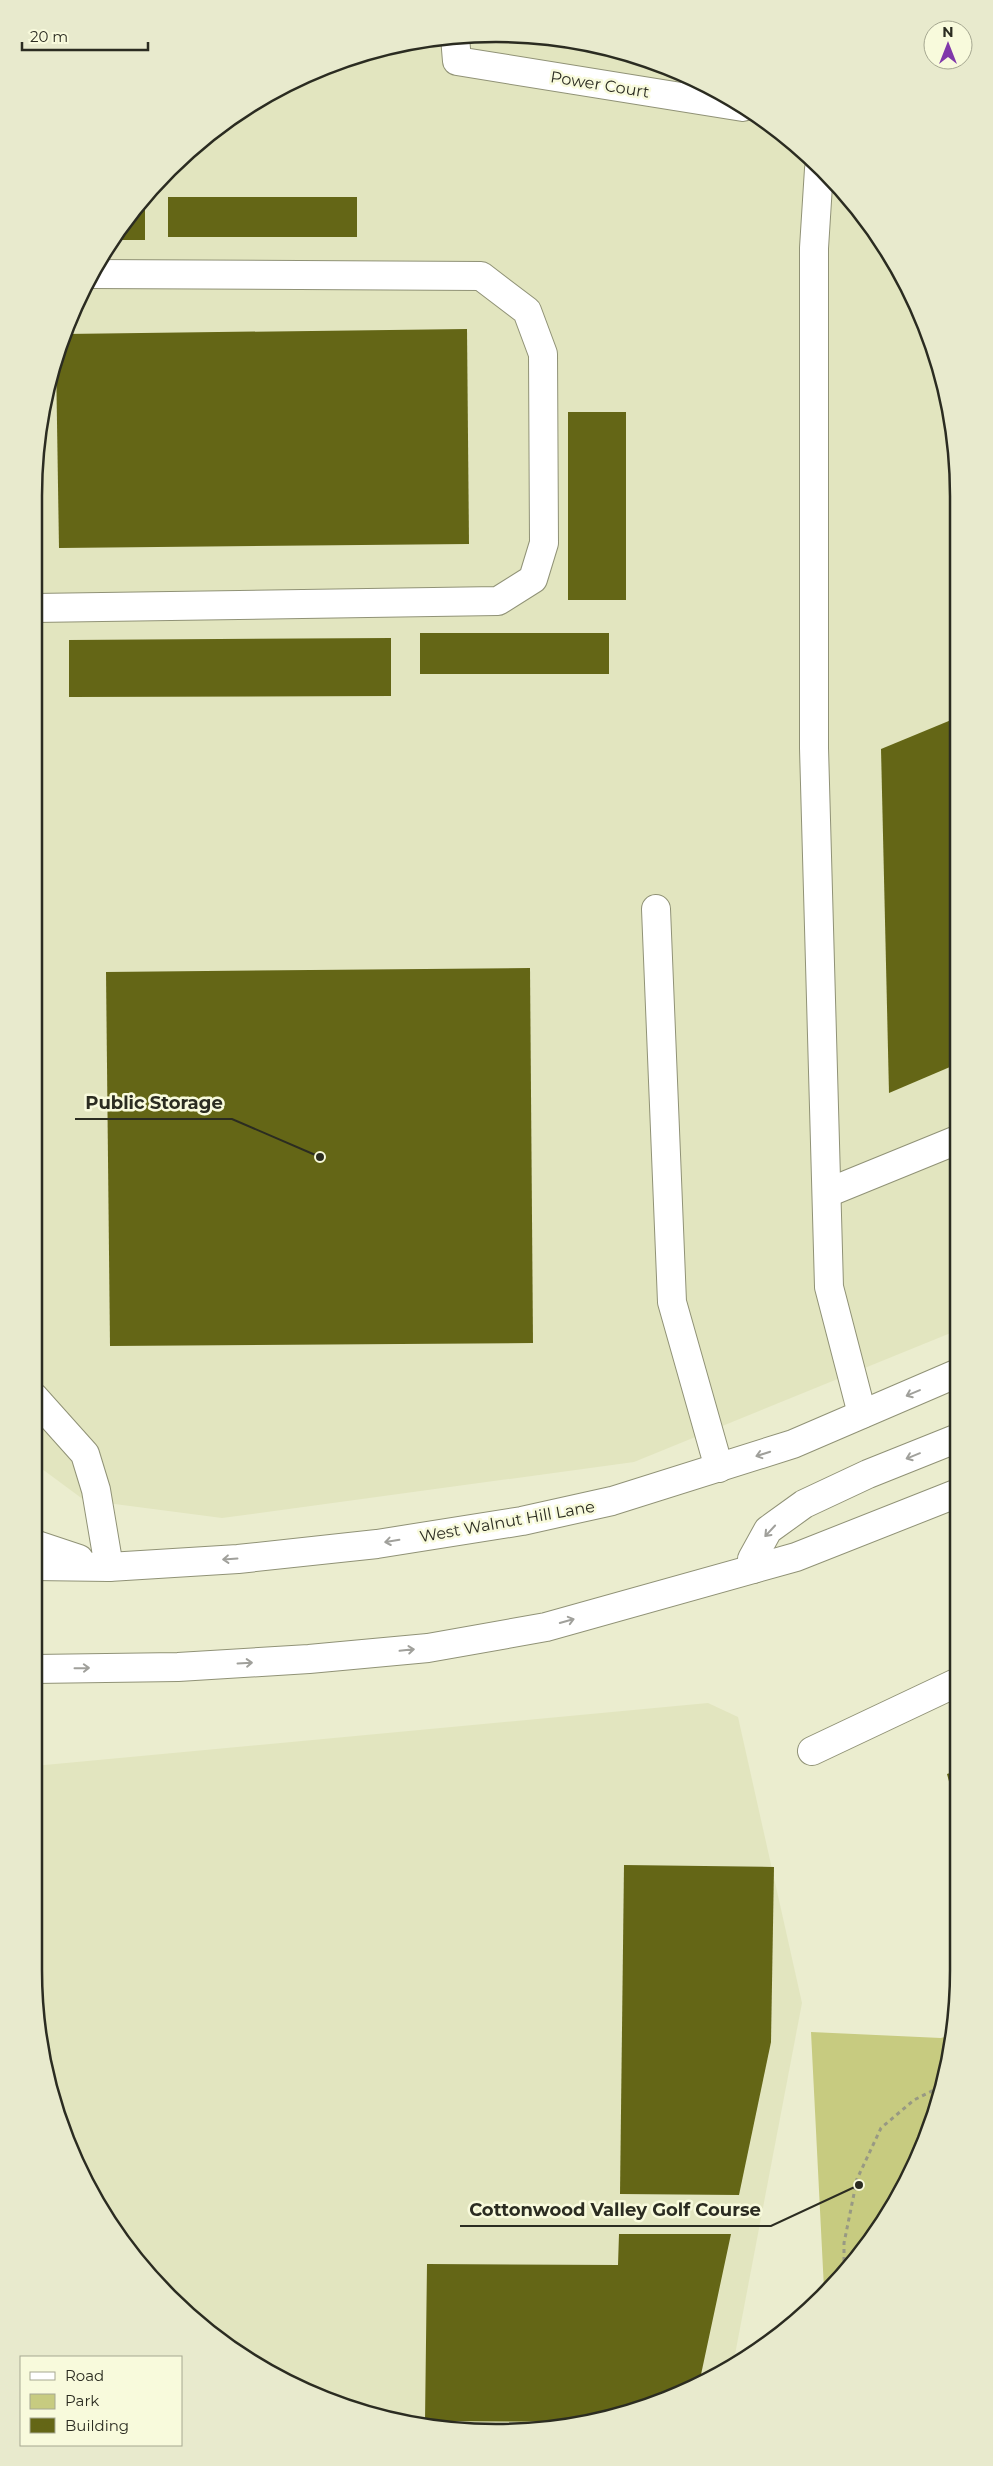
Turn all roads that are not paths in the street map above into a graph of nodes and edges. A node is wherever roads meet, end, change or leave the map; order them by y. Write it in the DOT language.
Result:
graph roads {
  1 [pos="456,49"];
  2 [pos="724,103"];
  3 [pos="819,176"];
  4 [pos="100,274"];
  5 [pos="42,608"];
  6 [pos="656,909"];
  7 [pos="950,1143"];
  8 [pos="826,1193"];
  9 [pos="950,1376"];
  10 [pos="42,1406"];
  11 [pos="862,1414"];
  12 [pos="950,1441"];
  13 [pos="719,1468"];
  14 [pos="950,1496"];
  15 [pos="42,1547"];
  16 [pos="42,1566"];
  17 [pos="109,1567"];
  18 [pos="754,1569"];
  19 [pos="42,1668"];
  20 [pos="950,1686"];
  21 [pos="812,1751"];
  1 -- 2 [label="main road, Power Court"];
  3 -- 8 [label="main road"];
  4 -- 5 [label="main road"];
  6 -- 13 [label="main road"];
  7 -- 8 [label="main road"];
  8 -- 11 [label="main road"];
  9 -- 11 [label="main road, West Walnut Hill Lane, one-way"];
  10 -- 17 [label="main road"];
  11 -- 13 [label="main road, West Walnut Hill Lane, one-way"];
  12 -- 18 [label="main road, one-way"];
  13 -- 17 [label="main road, West Walnut Hill Lane, one-way"];
  14 -- 18 [label="main road"];
  15 -- 17 [label="main road"];
  16 -- 17 [label="main road, West Walnut Hill Lane"];
  19 -- 18 [label="main road, one-way"];
  20 -- 21 [label="main road"];
}
